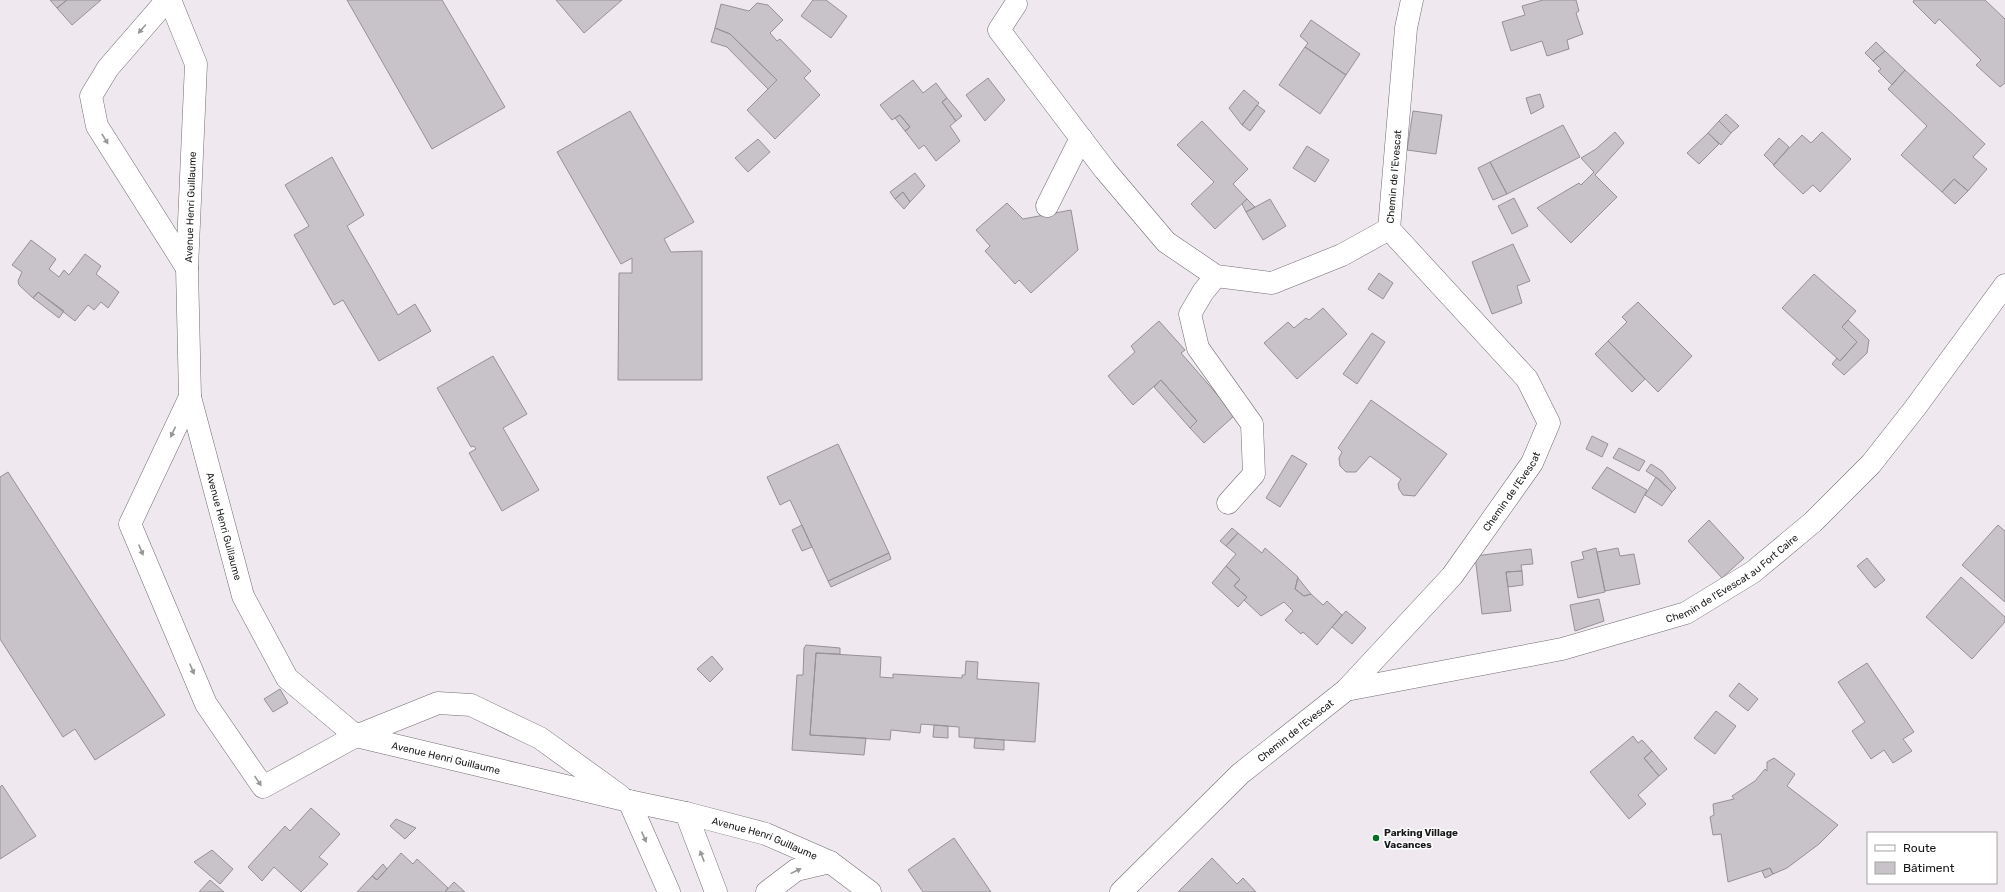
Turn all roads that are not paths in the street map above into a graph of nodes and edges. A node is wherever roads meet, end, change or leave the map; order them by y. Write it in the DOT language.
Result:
graph roads {
  1 [pos="169,0"];
  2 [pos="1412,0"];
  3 [pos="1016,4"];
  4 [pos="1081,138"];
  5 [pos="1046,206"];
  6 [pos="1389,229"];
  7 [pos="187,268"];
  8 [pos="1216,276"];
  9 [pos="2005,285"];
  10 [pos="190,396"];
  11 [pos="1228,503"];
  12 [pos="1346,690"];
  13 [pos="356,736"];
  14 [pos="628,802"];
  15 [pos="686,813"];
  16 [pos="830,862"];
  17 [pos="669,892"];
  18 [pos="716,892"];
  19 [pos="767,892"];
  20 [pos="870,892"];
  21 [pos="1121,892"];
  1 -- 7 [label="street, Avenue Henri Guillaume"];
  1 -- 7 [label="street, one-way"];
  2 -- 6 [label="street, Chemin de l'Evescat"];
  3 -- 4 [label="street"];
  4 -- 5 [label="street"];
  4 -- 8 [label="street"];
  6 -- 8 [label="street"];
  6 -- 12 [label="street, Chemin de l'Evescat"];
  7 -- 10 [label="street, Avenue Henri Guillaume"];
  8 -- 11 [label="street"];
  9 -- 12 [label="street, Chemin de l'Evescat au Fort Caire"];
  10 -- 13 [label="street, Avenue Henri Guillaume"];
  10 -- 13 [label="street, one-way"];
  12 -- 21 [label="street, Chemin de l'Evescat"];
  13 -- 14 [label="street, Avenue Henri Guillaume"];
  13 -- 14 [label="street"];
  14 -- 15 [label="street, Avenue Henri Guillaume"];
  14 -- 17 [label="street, one-way"];
  15 -- 16 [label="street, Avenue Henri Guillaume"];
  18 -- 15 [label="street, one-way"];
  19 -- 16 [label="street, Avenue Henri Guillaume, one-way"];
  16 -- 20 [label="street, Avenue Henri Guillaume"];
}
